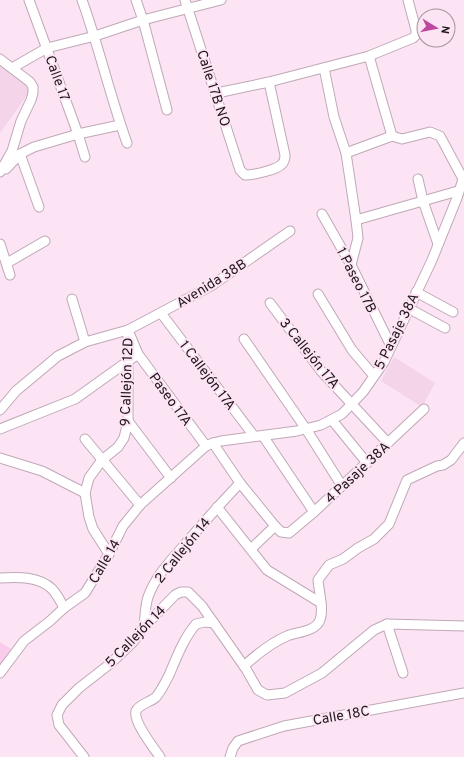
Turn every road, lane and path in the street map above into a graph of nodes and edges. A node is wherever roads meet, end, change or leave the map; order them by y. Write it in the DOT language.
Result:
graph roads {
  1 [pos="29,0"];
  2 [pos="82,0"];
  3 [pos="136,0"];
  4 [pos="221,0"];
  5 [pos="408,0"];
  6 [pos="187,4"];
  7 [pos="143,20"];
  8 [pos="95,36"];
  9 [pos="47,48"];
  10 [pos="369,56"];
  11 [pos="0,59"];
  12 [pos="12,68"];
  13 [pos="324,68"];
  14 [pos="270,82"];
  15 [pos="217,94"];
  16 [pos="167,110"];
  17 [pos="120,124"];
  18 [pos="78,134"];
  19 [pos="392,136"];
  20 [pos="127,143"];
  21 [pos="346,153"];
  22 [pos="20,154"];
  23 [pos="86,157"];
  24 [pos="0,172"];
  25 [pos="0,176"];
  26 [pos="463,177"];
  27 [pos="418,179"];
  28 [pos="458,191"];
  29 [pos="423,201"];
  30 [pos="39,207"];
  31 [pos="322,214"];
  32 [pos="356,220"];
  33 [pos="290,231"];
  34 [pos="45,241"];
  35 [pos="0,244"];
  36 [pos="438,244"];
  37 [pos="7,263"];
  38 [pos="351,265"];
  39 [pos="10,275"];
  40 [pos="416,292"];
  41 [pos="318,294"];
  42 [pos="72,299"];
  43 [pos="270,303"];
  44 [pos="408,308"];
  45 [pos="454,312"];
  46 [pos="161,313"];
  47 [pos="445,328"];
  48 [pos="128,330"];
  49 [pos="244,339"];
  50 [pos="86,342"];
  51 [pos="391,346"];
  52 [pos="138,354"];
  53 [pos="128,361"];
  54 [pos="374,376"];
  55 [pos="352,403"];
  56 [pos="424,409"];
  57 [pos="0,410"];
  58 [pos="332,420"];
  59 [pos="128,421"];
  60 [pos="0,429"];
  61 [pos="306,429"];
  62 [pos="254,436"];
  63 [pos="263,436"];
  64 [pos="85,439"];
  65 [pos="388,443"];
  66 [pos="464,443"];
  67 [pos="209,445"];
  68 [pos="0,458"];
  69 [pos="102,460"];
  70 [pos="367,463"];
  71 [pos="171,478"];
  72 [pos="240,483"];
  73 [pos="342,486"];
  74 [pos="85,493"];
  75 [pos="140,505"];
  76 [pos="217,507"];
  77 [pos="314,512"];
  78 [pos="276,526"];
  79 [pos="251,549"];
  80 [pos="109,554"];
  81 [pos="0,578"];
  82 [pos="321,603"];
  83 [pos="64,608"];
  84 [pos="214,623"];
  85 [pos="387,624"];
  86 [pos="464,626"];
  87 [pos="144,627"];
  88 [pos="244,666"];
  89 [pos="0,673"];
  90 [pos="403,673"];
  91 [pos="464,693"];
  92 [pos="84,757"];
  93 [pos="160,757"];
  94 [pos="230,757"];
  1 -- 9 [label="street, Calle 17"];
  2 -- 8 [label="street"];
  3 -- 7 [label="street"];
  4 -- 6 [label="street"];
  5 -- 10 [label="street"];
  6 -- 7 [label="street"];
  6 -- 15 [label="street, Calle 17B NO"];
  7 -- 8 [label="street"];
  7 -- 16 [label="street"];
  8 -- 9 [label="street"];
  8 -- 17 [label="street"];
  9 -- 12 [label="street"];
  9 -- 18 [label="street, Calle 17"];
  10 -- 13 [label="street"];
  10 -- 19 [label="street"];
  11 -- 12 [label="street"];
  12 -- 24 [label="street"];
  13 -- 14 [label="street"];
  13 -- 21 [label="street"];
  14 -- 15 [label="street"];
  14 -- 15 [label="street, Calle 17B NO"];
  17 -- 18 [label="street"];
  17 -- 20 [label="street"];
  18 -- 22 [label="street"];
  18 -- 23 [label="street, Calle 17"];
  19 -- 21 [label="street"];
  19 -- 26 [label="street"];
  21 -- 32 [label="street"];
  22 -- 25 [label="street"];
  22 -- 30 [label="street"];
  26 -- 28 [label="street, 5 Pasaje 38A"];
  27 -- 29 [label="street"];
  28 -- 29 [label="street"];
  28 -- 36 [label="street, 5 Pasaje 38A"];
  29 -- 32 [label="street"];
  29 -- 36 [label="street"];
  31 -- 38 [label="street, 1 Paseo 17B"];
  32 -- 38 [label="street"];
  33 -- 46 [label="street, Avenida 38B"];
  34 -- 37 [label="street"];
  35 -- 37 [label="street"];
  36 -- 40 [label="street, 5 Pasaje 38A"];
  37 -- 39 [label="street"];
  38 -- 51 [label="street, 1 Paseo 17B"];
  40 -- 44 [label="street, 5 Pasaje 38A"];
  40 -- 45 [label="street"];
  41 -- 54 [label="street"];
  42 -- 50 [label="street"];
  43 -- 55 [label="street, 3 Callejón 17A"];
  44 -- 47 [label="street"];
  44 -- 51 [label="street, 5 Pasaje 38A"];
  46 -- 48 [label="street, Avenida 38B"];
  46 -- 62 [label="street, 1 Callejón 17A"];
  48 -- 50 [label="street, Avenida 38B"];
  48 -- 52 [label="street, Paseo 17A"];
  48 -- 53 [label="street, 9 Callejón 12D"];
  49 -- 61 [label="street"];
  50 -- 57 [label="street, Avenida 38B"];
  51 -- 54 [label="street, 5 Pasaje 38A"];
  52 -- 53 [label="street"];
  52 -- 67 [label="street, Paseo 17A"];
  53 -- 59 [label="street, 9 Callejón 12D"];
  53 -- 60 [label="street"];
  54 -- 55 [label="street, 5 Pasaje 38A"];
  55 -- 58 [label="street, 5 Pasaje 38A"];
  55 -- 65 [label="street, 3 Callejón 17A"];
  56 -- 65 [label="street, 4 Pasaje 38A"];
  58 -- 61 [label="street, 5 Pasaje 38A"];
  58 -- 70 [label="street"];
  59 -- 69 [label="street, 9 Callejón 12D"];
  59 -- 71 [label="street"];
  61 -- 63 [label="street, 5 Pasaje 38A"];
  61 -- 73 [label="street"];
  62 -- 63 [label="street, 5 Pasaje 38A"];
  62 -- 67 [label="street, 5 Pasaje 38A"];
  63 -- 77 [label="street"];
  64 -- 69 [label="street"];
  65 -- 70 [label="street, 4 Pasaje 38A"];
  66 -- 82 [label="street"];
  67 -- 71 [label="street, Calle 14"];
  67 -- 72 [label="street, Paseo 17A"];
  68 -- 74 [label="street"];
  69 -- 74 [label="street, 9 Callejón 12D"];
  69 -- 75 [label="street"];
  70 -- 73 [label="street, 4 Pasaje 38A"];
  71 -- 75 [label="street, Calle 14"];
  72 -- 76 [label="street, 2 Callejón 14"];
  72 -- 78 [label="street, Paseo 17A"];
  73 -- 77 [label="street, 4 Pasaje 38A"];
  74 -- 80 [label="street"];
  75 -- 80 [label="street, Calle 14"];
  76 -- 79 [label="street"];
  76 -- 87 [label="street, 2 Callejón 14"];
  77 -- 78 [label="street, 4 Pasaje 38A"];
  78 -- 79 [label="street"];
  79 -- 82 [label="street"];
  80 -- 83 [label="street, Calle 14"];
  81 -- 83 [label="street"];
  82 -- 88 [label="street"];
  83 -- 89 [label="street, Calle 14"];
  84 -- 87 [label="street, 5 Callejón 14"];
  84 -- 88 [label="street"];
  84 -- 93 [label="street"];
  85 -- 86 [label="street"];
  85 -- 88 [label="street"];
  85 -- 90 [label="street"];
  87 -- 92 [label="street, 5 Callejón 14"];
  91 -- 94 [label="street, Calle 18C"];
}
